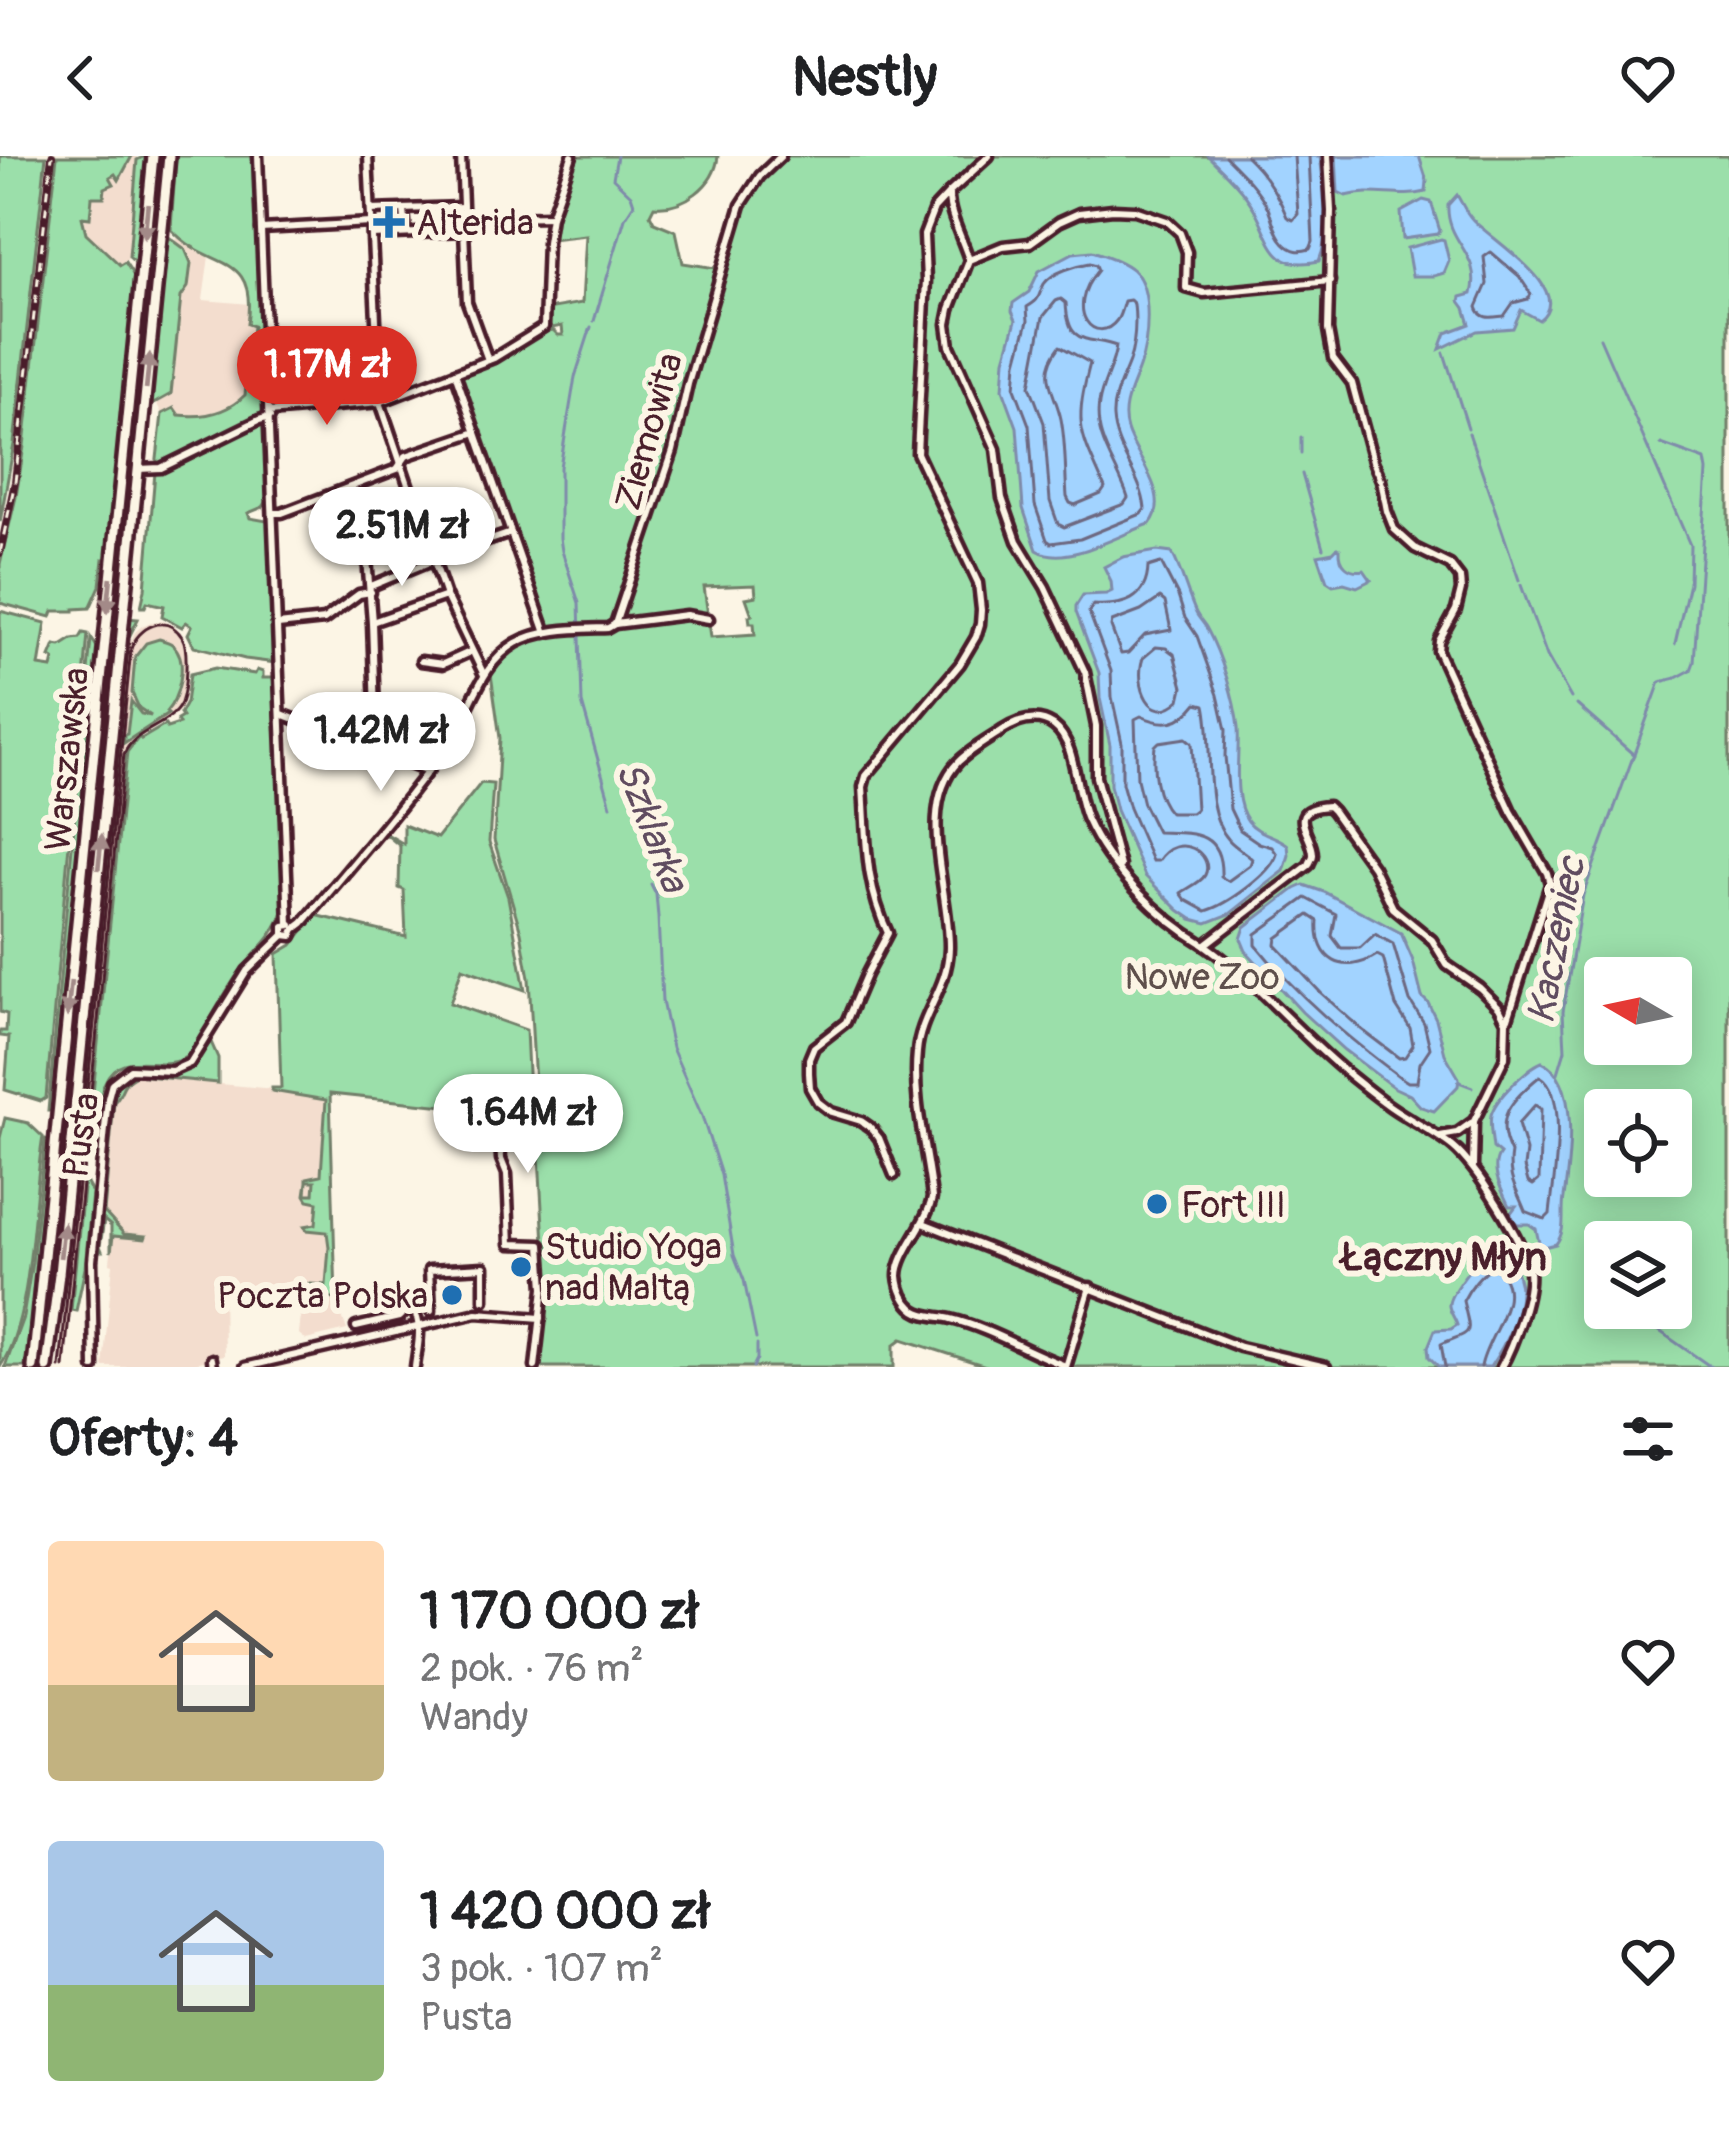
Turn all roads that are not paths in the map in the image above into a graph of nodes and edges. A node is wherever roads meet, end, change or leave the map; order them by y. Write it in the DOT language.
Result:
graph roads {
  1 [pos="153,156"];
  2 [pos="170,156"];
  3 [pos="257,156"];
  4 [pos="368,156"];
  5 [pos="461,156"];
  6 [pos="572,156"];
  7 [pos="777,156"];
  8 [pos="988,156"];
  9 [pos="1328,156"];
  10 [pos="950,193"];
  11 [pos="462,207"];
  12 [pos="404,209"];
  13 [pos="934,209"];
  14 [pos="371,210"];
  15 [pos="951,212"];
  16 [pos="551,216"];
  17 [pos="463,218"];
  18 [pos="371,223"];
  19 [pos="261,229"];
  20 [pos="463,231"];
  21 [pos="406,233"];
  22 [pos="372,235"];
  23 [pos="969,260"];
  24 [pos="1330,281"];
  25 [pos="488,360"];
  26 [pos="455,373"];
  27 [pos="380,402"];
  28 [pos="128,408"];
  29 [pos="269,415"];
  30 [pos="143,418"];
  31 [pos="476,432"];
  32 [pos="400,464"];
  33 [pos="138,470"];
  34 [pos="352,487"];
  35 [pos="273,513"];
  36 [pos="512,532"];
  37 [pos="434,561"];
  38 [pos="371,589"];
  39 [pos="446,596"];
  40 [pos="709,619"];
  41 [pos="373,622"];
  42 [pos="615,624"];
  43 [pos="278,625"];
  44 [pos="546,633"];
  45 [pos="472,650"];
  46 [pos="421,661"];
  47 [pos="484,675"];
  48 [pos="282,714"];
  49 [pos="362,744"];
  50 [pos="427,771"];
  51 [pos="1120,869"];
  52 [pos="292,927"];
  53 [pos="1205,945"];
  54 [pos="1506,1022"];
  55 [pos="504,1121"];
  56 [pos="1474,1121"];
  57 [pos="1436,1136"];
  58 [pos="1473,1166"];
  59 [pos="894,1175"];
  60 [pos="923,1222"];
  61 [pos="1090,1287"];
  62 [pos="484,1300"];
  63 [pos="430,1311"];
  64 [pos="542,1318"];
  65 [pos="419,1326"];
  66 [pos="356,1327"];
  67 [pos="312,1352"];
  68 [pos="49,1363"];
  69 [pos="312,1364"];
  70 [pos="33,1367"];
  71 [pos="94,1367"];
  72 [pos="245,1367"];
  73 [pos="415,1367"];
  74 [pos="535,1367"];
  75 [pos="1066,1367"];
  76 [pos="1326,1367"];
  77 [pos="1501,1367"];
  1 -- 28 [label="main road, Warszawska, one-way"];
  30 -- 2 [label="main road, Warszawska, one-way"];
  3 -- 19 [label="street"];
  4 -- 14 [label="street"];
  5 -- 11 [label="street"];
  6 -- 16 [label="street"];
  7 -- 42 [label="street, Ziemowita"];
  8 -- 10 [label="street"];
  9 -- 24 [label="street"];
  10 -- 13 [label="street"];
  10 -- 15 [label="street"];
  11 -- 12 [label="street"];
  11 -- 17 [label="street"];
  12 -- 14 [label="street"];
  12 -- 21 [label="street"];
  13 -- 15 [label="street"];
  13 -- 59 [label="street"];
  14 -- 18 [label="street"];
  15 -- 23 [label="street"];
  16 -- 17 [label="street"];
  16 -- 25 [label="street"];
  17 -- 20 [label="street"];
  18 -- 19 [label="street"];
  18 -- 22 [label="street"];
  19 -- 29 [label="street"];
  20 -- 21 [label="street"];
  20 -- 25 [label="street"];
  21 -- 22 [label="street"];
  22 -- 27 [label="street"];
  23 -- 24 [label="street"];
  23 -- 51 [label="street"];
  24 -- 54 [label="street"];
  25 -- 26 [label="street"];
  26 -- 27 [label="street"];
  26 -- 31 [label="street"];
  27 -- 29 [label="street"];
  27 -- 32 [label="street"];
  28 -- 30 [label="main road"];
  28 -- 70 [label="main road, Warszawska, one-way"];
  29 -- 33 [label="street"];
  29 -- 35 [label="street"];
  30 -- 33 [label="main road, Warszawska"];
  31 -- 32 [label="street"];
  31 -- 36 [label="street"];
  32 -- 34 [label="street"];
  32 -- 37 [label="street"];
  68 -- 33 [label="main road, Warszawska, one-way"];
  34 -- 35 [label="street"];
  34 -- 38 [label="street"];
  35 -- 43 [label="street"];
  36 -- 37 [label="street"];
  36 -- 44 [label="street"];
  37 -- 38 [label="street"];
  37 -- 39 [label="street"];
  38 -- 41 [label="street"];
  38 -- 43 [label="street"];
  39 -- 41 [label="street"];
  39 -- 45 [label="street"];
  40 -- 42 [label="street"];
  41 -- 49 [label="street"];
  42 -- 44 [label="street"];
  43 -- 48 [label="street"];
  44 -- 47 [label="street"];
  45 -- 46 [label="street"];
  45 -- 47 [label="street"];
  47 -- 50 [label="street"];
  48 -- 49 [label="street"];
  48 -- 52 [label="street"];
  49 -- 50 [label="street"];
  50 -- 52 [label="street"];
  51 -- 53 [label="street"];
  51 -- 60 [label="street"];
  52 -- 71 [label="street, Pusta"];
  53 -- 54 [label="street"];
  53 -- 57 [label="street"];
  54 -- 56 [label="street"];
  55 -- 64 [label="street"];
  56 -- 57 [label="street"];
  56 -- 58 [label="street"];
  57 -- 58 [label="street"];
  58 -- 77 [label="street"];
  60 -- 61 [label="street"];
  60 -- 75 [label="street"];
  61 -- 75 [label="street"];
  61 -- 76 [label="street"];
  62 -- 63 [label="street"];
  64 -- 65 [label="street"];
  64 -- 74 [label="street"];
  65 -- 66 [label="street"];
  65 -- 67 [label="street"];
  65 -- 73 [label="street"];
  67 -- 69 [label="street"];
  67 -- 72 [label="street"];
}
